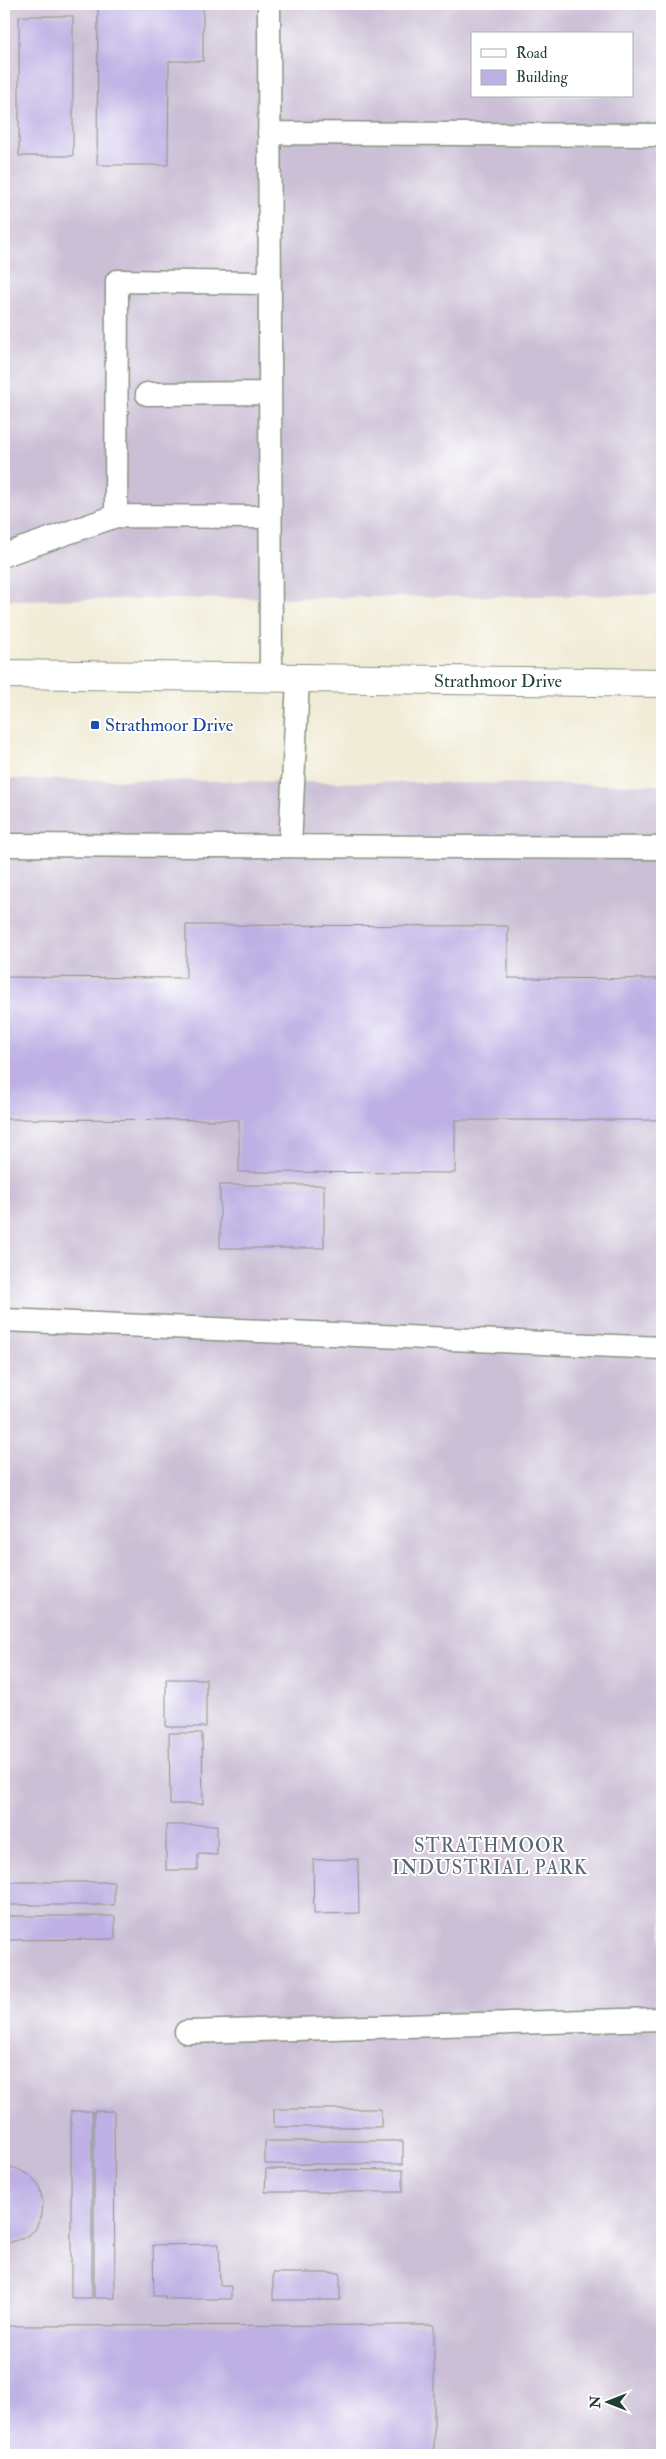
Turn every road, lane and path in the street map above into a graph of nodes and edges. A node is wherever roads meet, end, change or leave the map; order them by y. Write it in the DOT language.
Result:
graph roads {
  1 [pos="269,4"];
  2 [pos="269,132"];
  3 [pos="662,135"];
  4 [pos="270,283"];
  5 [pos="270,393"];
  6 [pos="148,394"];
  7 [pos="116,516"];
  8 [pos="270,517"];
  9 [pos="4,555"];
  10 [pos="4,674"];
  11 [pos="270,677"];
  12 [pos="298,680"];
  13 [pos="662,683"];
  14 [pos="4,845"];
  15 [pos="290,846"];
  16 [pos="662,848"];
  17 [pos="4,1320"];
  18 [pos="662,1348"];
  19 [pos="662,2019"];
  20 [pos="186,2032"];
  1 -- 2 [label="lane"];
  2 -- 3 [label="lane"];
  2 -- 4 [label="lane"];
  4 -- 5 [label="lane"];
  4 -- 7 [label="lane"];
  5 -- 6 [label="lane"];
  5 -- 8 [label="lane"];
  7 -- 8 [label="lane"];
  7 -- 9 [label="lane"];
  8 -- 11 [label="lane"];
  10 -- 11 [label="street, Strathmoor Drive"];
  11 -- 12 [label="street, Strathmoor Drive"];
  12 -- 13 [label="street, Strathmoor Drive"];
  12 -- 15 [label="lane"];
  14 -- 15 [label="lane"];
  15 -- 16 [label="lane"];
  17 -- 18 [label="lane"];
  19 -- 20 [label="lane"];
}
